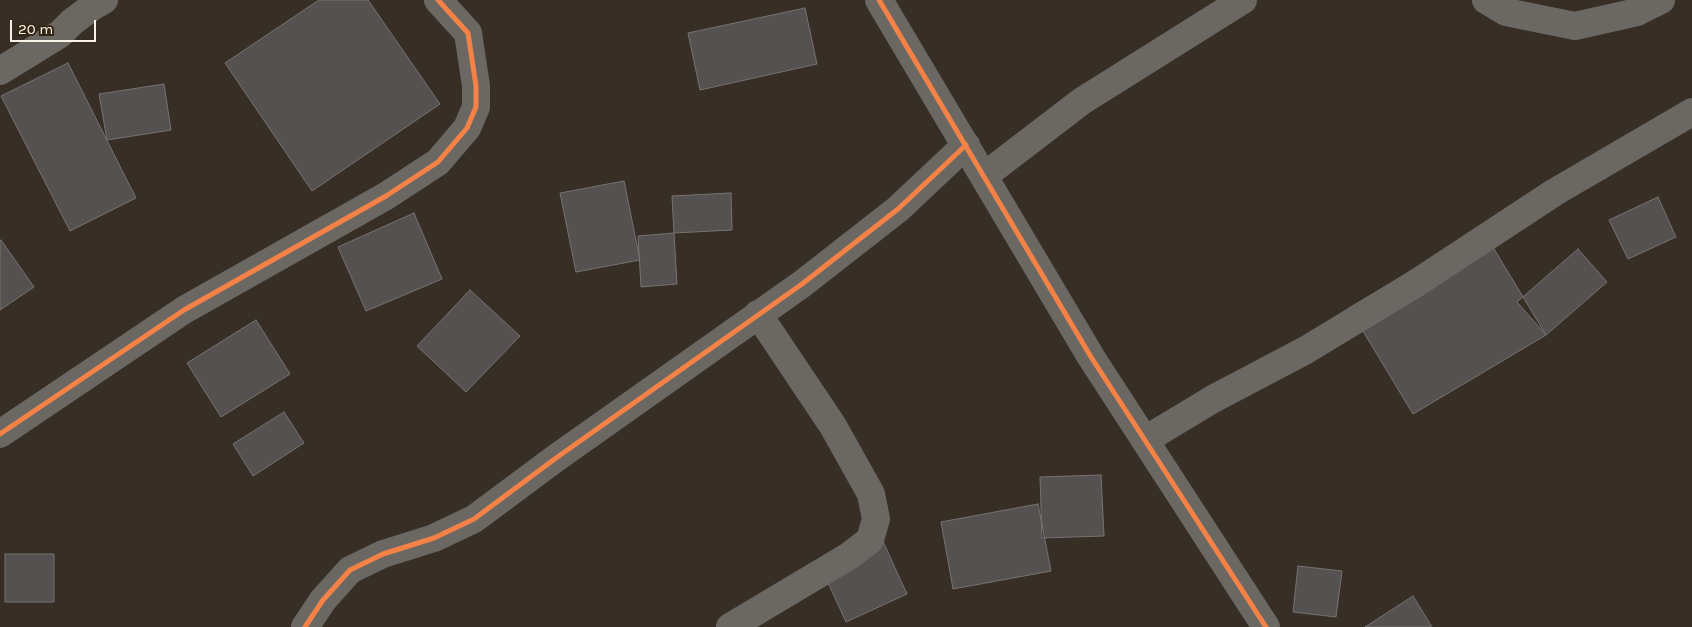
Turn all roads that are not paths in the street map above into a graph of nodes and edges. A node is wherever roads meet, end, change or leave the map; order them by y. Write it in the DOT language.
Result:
graph roads {
  1 [pos="104,0"];
  2 [pos="438,0"];
  3 [pos="879,0"];
  4 [pos="1243,0"];
  5 [pos="1486,0"];
  6 [pos="1661,0"];
  7 [pos="0,71"];
  8 [pos="1692,112"];
  9 [pos="966,144"];
  10 [pos="984,176"];
  11 [pos="758,314"];
  12 [pos="0,434"];
  13 [pos="1145,440"];
  14 [pos="305,627"];
  15 [pos="730,627"];
  16 [pos="1266,627"];
  1 -- 7 [label="street"];
  2 -- 12 [label="street"];
  3 -- 9 [label="street"];
  4 -- 10 [label="street"];
  5 -- 6 [label="street"];
  8 -- 13 [label="street"];
  9 -- 10 [label="street"];
  9 -- 11 [label="street"];
  10 -- 13 [label="street"];
  11 -- 14 [label="street"];
  11 -- 15 [label="street"];
  13 -- 16 [label="street"];
}
